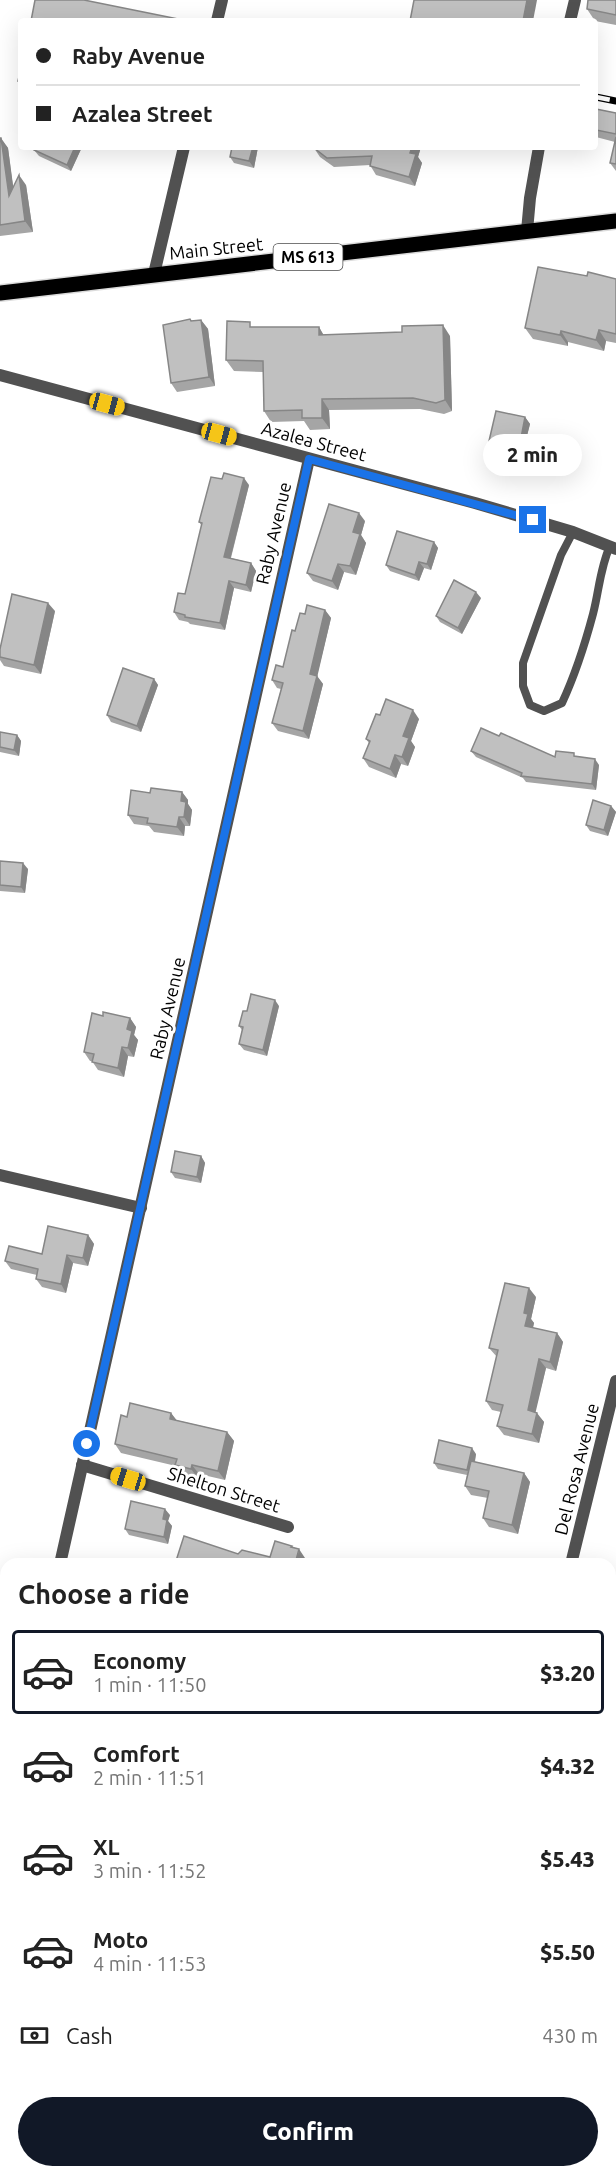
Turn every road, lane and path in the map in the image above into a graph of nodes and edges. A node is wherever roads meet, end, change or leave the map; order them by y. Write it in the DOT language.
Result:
graph roads {
  1 [pos="222,0"];
  2 [pos="575,0"];
  3 [pos="218,18"];
  4 [pos="571,18"];
  5 [pos="183,150"];
  6 [pos="538,150"];
  7 [pos="616,221"];
  8 [pos="527,231"];
  9 [pos="154,274"];
  10 [pos="0,293"];
  11 [pos="0,375"];
  12 [pos="309,459"];
  13 [pos="573,532"];
  14 [pos="613,548"];
  15 [pos="0,1175"];
  16 [pos="141,1208"];
  17 [pos="616,1381"];
  18 [pos="82,1465"];
  19 [pos="288,1527"];
  20 [pos="61,1558"];
  21 [pos="572,1558"];
  1 -- 3 [label="street"];
  2 -- 4 [label="street"];
  5 -- 9 [label="street"];
  6 -- 8 [label="street"];
  7 -- 8 [label="main road, Main Street / MS 613"];
  8 -- 9 [label="main road, Main Street / MS 613"];
  9 -- 10 [label="main road, Main Street / MS 613"];
  11 -- 12 [label="street, Azalea Street"];
  12 -- 13 [label="street, Azalea Street"];
  12 -- 16 [label="street, Raby Avenue"];
  13 -- 14 [label="street, Azalea Street"];
  13 -- 14 [label="lane"];
  15 -- 16 [label="street"];
  16 -- 18 [label="street, Raby Avenue"];
  17 -- 21 [label="street, Del Rosa Avenue"];
  18 -- 19 [label="street, Shelton Street"];
  18 -- 20 [label="street, Raby Avenue"];
}
